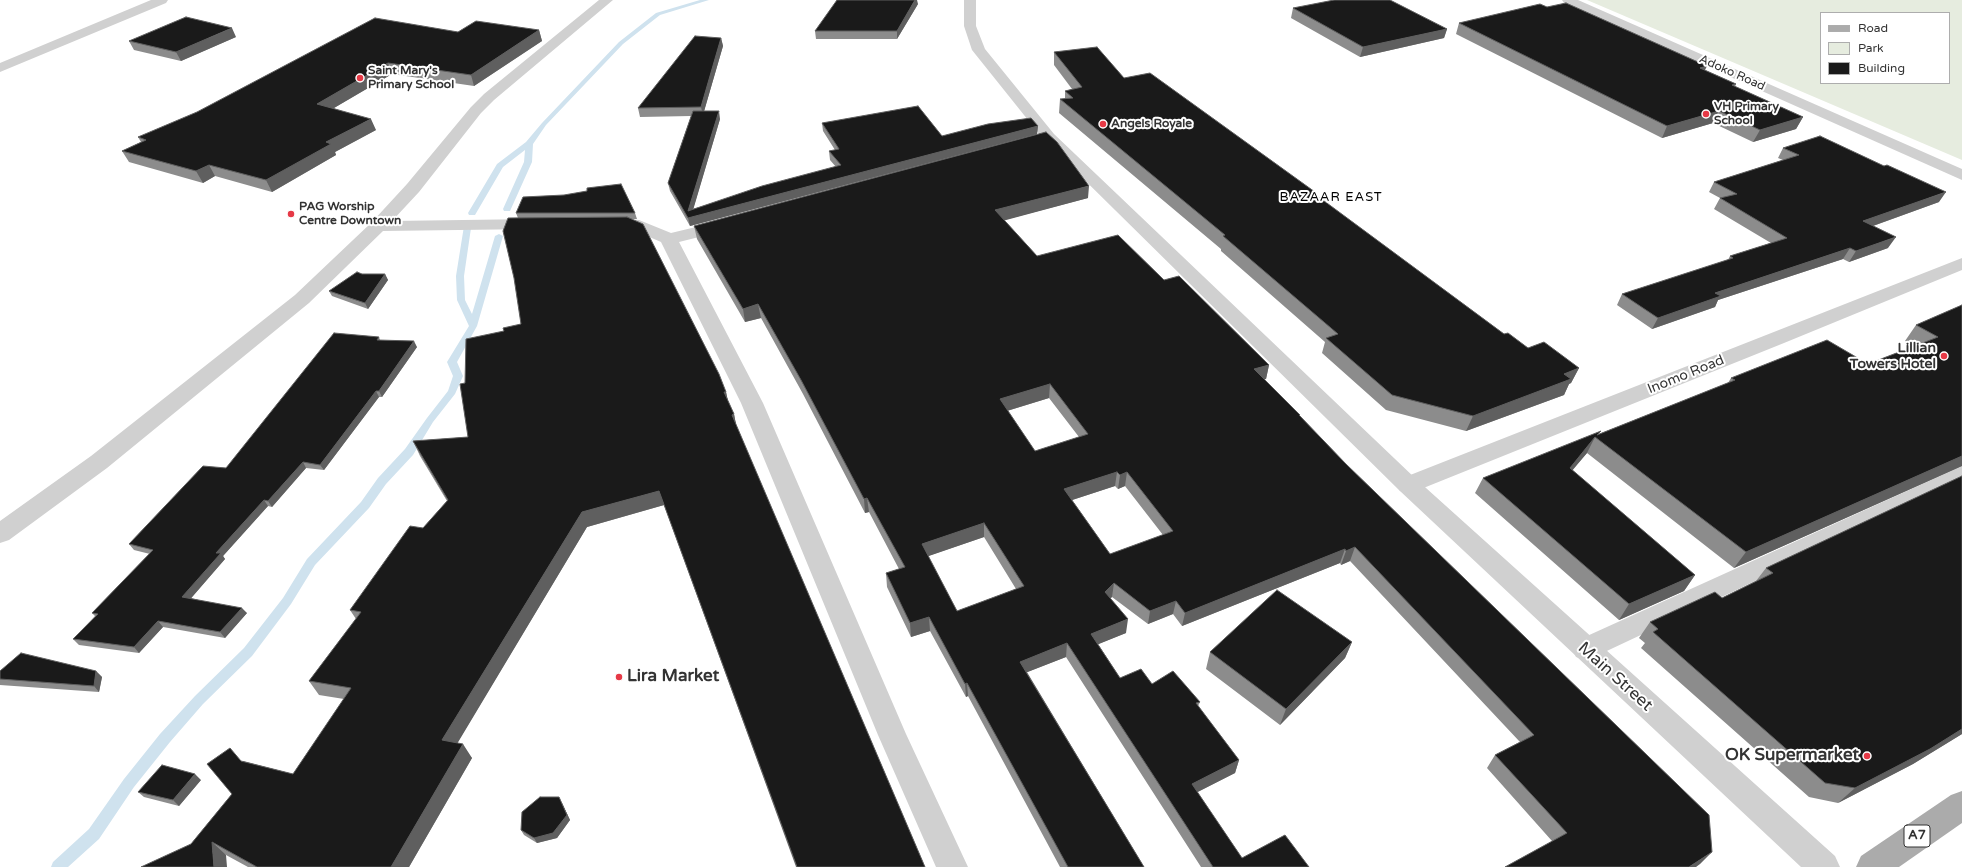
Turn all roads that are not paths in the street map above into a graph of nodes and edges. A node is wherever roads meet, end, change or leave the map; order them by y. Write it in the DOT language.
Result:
graph roads {
  1 [pos="162,0"];
  2 [pos="607,0"];
  3 [pos="970,0"];
  4 [pos="1574,1"];
  5 [pos="0,68"];
  6 [pos="1962,175"];
  7 [pos="741,221"];
  8 [pos="554,223"];
  9 [pos="594,223"];
  10 [pos="378,226"];
  11 [pos="669,239"];
  12 [pos="1962,262"];
  13 [pos="1962,474"];
  14 [pos="1408,485"];
  15 [pos="0,534"];
  16 [pos="1585,649"];
  17 [pos="1962,805"];
  18 [pos="952,867"];
  19 [pos="1824,867"];
  20 [pos="1872,867"];
  1 -- 5 [label="street"];
  2 -- 10 [label="street"];
  3 -- 14 [label="street, Main Street"];
  4 -- 6 [label="street, Adoko Road"];
  7 -- 11 [label="street"];
  8 -- 10 [label="street"];
  9 -- 11 [label="street"];
  10 -- 15 [label="street"];
  11 -- 18 [label="street"];
  12 -- 14 [label="street, Inomo Road"];
  13 -- 16 [label="street"];
  14 -- 16 [label="street, Main Street"];
  16 -- 19 [label="street, Main Street"];
  17 -- 20 [label="main road, A7"];
}
